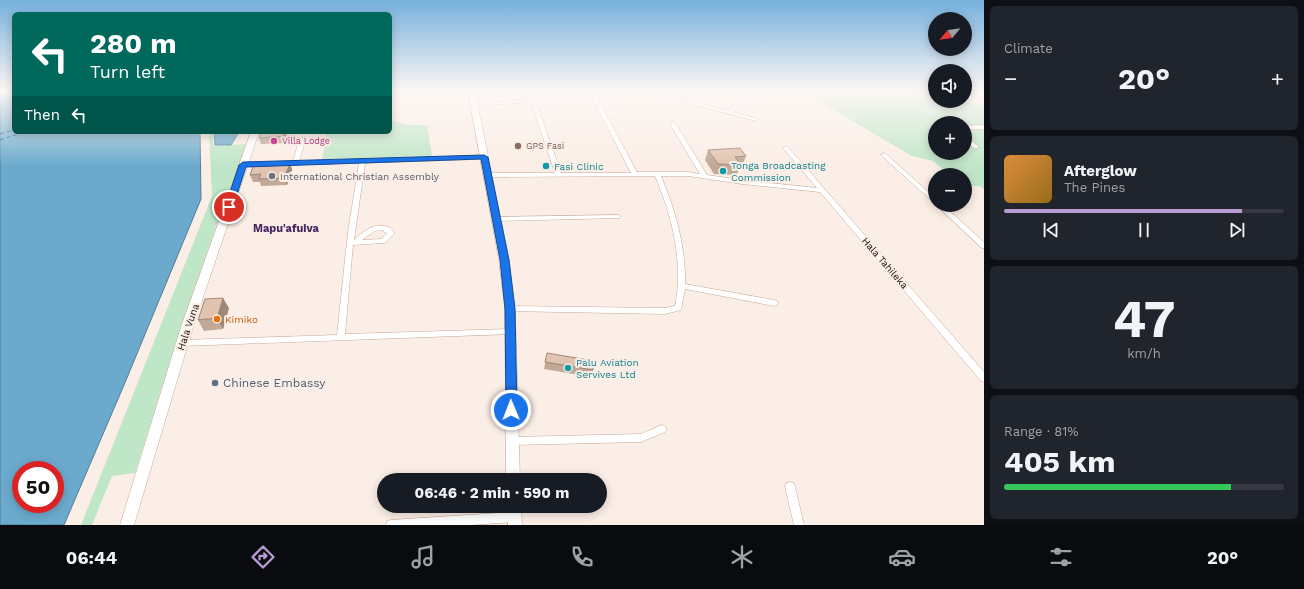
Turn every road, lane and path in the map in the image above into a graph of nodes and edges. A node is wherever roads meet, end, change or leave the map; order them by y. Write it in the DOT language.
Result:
graph roads {
  1 [pos="476,116"];
  2 [pos="539,116"];
  3 [pos="605,116"];
  4 [pos="747,116"];
  5 [pos="756,119"];
  6 [pos="673,124"];
  7 [pos="972,127"];
  8 [pos="976,127"];
  9 [pos="984,127"];
  10 [pos="254,134"];
  11 [pos="984,134"];
  12 [pos="302,140"];
  13 [pos="972,143"];
  14 [pos="976,147"];
  15 [pos="786,148"];
  16 [pos="884,155"];
  17 [pos="484,157"];
  18 [pos="362,162"];
  19 [pos="266,164"];
  20 [pos="273,164"];
  21 [pos="296,164"];
  22 [pos="243,165"];
  23 [pos="635,174"];
  24 [pos="657,174"];
  25 [pos="488,175"];
  26 [pos="559,175"];
  27 [pos="705,177"];
  28 [pos="821,190"];
  29 [pos="928,195"];
  30 [pos="947,212"];
  31 [pos="618,217"];
  32 [pos="497,219"];
  33 [pos="984,246"];
  34 [pos="681,286"];
  35 [pos="774,303"];
  36 [pos="510,309"];
  37 [pos="510,332"];
  38 [pos="341,337"];
  39 [pos="182,343"];
  40 [pos="984,378"];
  41 [pos="662,429"];
  42 [pos="512,441"];
  43 [pos="513,473"];
  44 [pos="790,487"];
  45 [pos="515,516"];
  46 [pos="127,525"];
  47 [pos="391,525"];
  48 [pos="799,525"];
  1 -- 17 [label="main road"];
  2 -- 26 [label="street"];
  3 -- 23 [label="street"];
  4 -- 5 [label="street"];
  6 -- 27 [label="street"];
  7 -- 8 [label="street"];
  8 -- 9 [label="street"];
  8 -- 11 [label="street"];
  10 -- 22 [label="main road, Hala Vuna"];
  12 -- 21 [label="street"];
  13 -- 14 [label="street"];
  15 -- 28 [label="street, Hala Tahileka"];
  16 -- 29 [label="street"];
  17 -- 18 [label="street"];
  17 -- 25 [label="main road"];
  18 -- 21 [label="street"];
  18 -- 38 [label="street"];
  19 -- 22 [label="street"];
  20 -- 21 [label="street"];
  22 -- 39 [label="main road, Hala Vuna"];
  23 -- 24 [label="street"];
  23 -- 26 [label="street"];
  24 -- 27 [label="street"];
  24 -- 34 [label="street"];
  25 -- 26 [label="street"];
  25 -- 32 [label="main road"];
  27 -- 28 [label="street"];
  28 -- 40 [label="street, Hala Tahileka"];
  30 -- 33 [label="street"];
  31 -- 32 [label="street"];
  32 -- 36 [label="main road"];
  34 -- 35 [label="street"];
  34 -- 36 [label="street"];
  36 -- 37 [label="main road"];
  37 -- 38 [label="street"];
  37 -- 42 [label="main road"];
  38 -- 39 [label="street"];
  39 -- 46 [label="main road, Hala Vuna"];
  41 -- 42 [label="street"];
  42 -- 43 [label="main road"];
  44 -- 48 [label="street"];
  45 -- 47 [label="street"];
}
